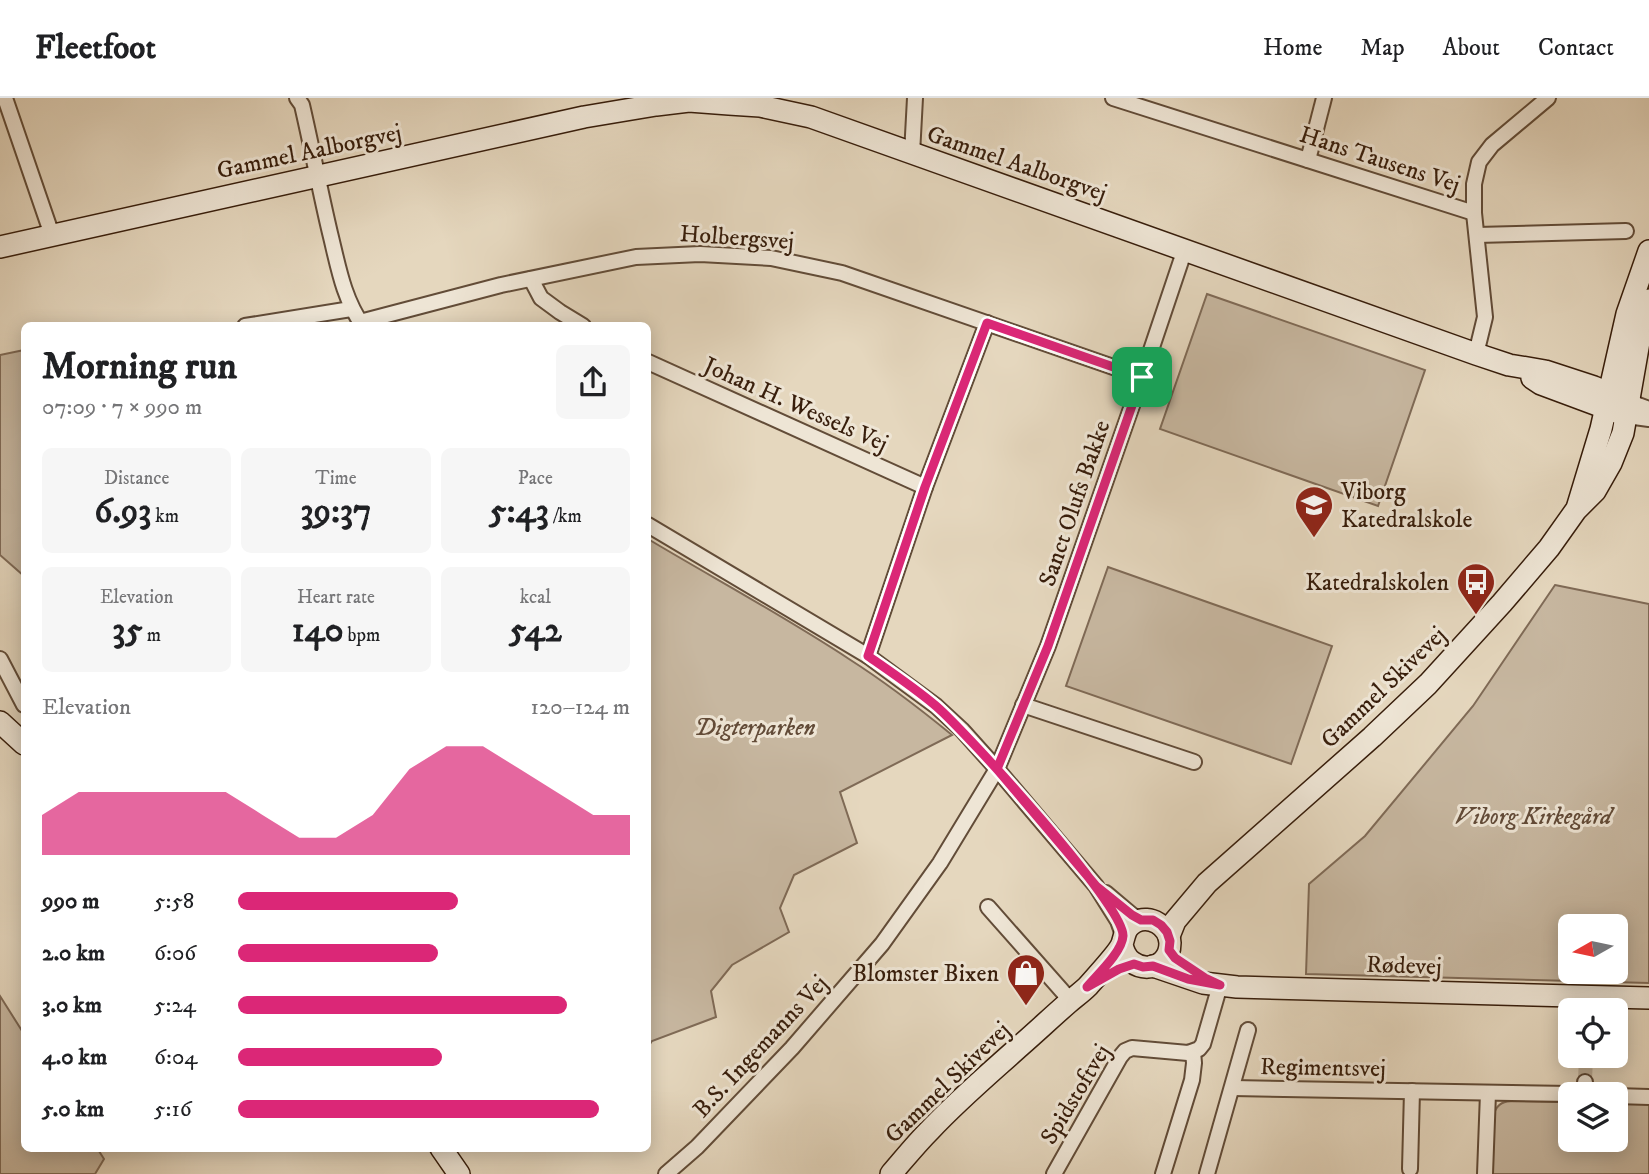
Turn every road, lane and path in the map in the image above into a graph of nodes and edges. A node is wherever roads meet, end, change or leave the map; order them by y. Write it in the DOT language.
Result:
graph roads {
  1 [pos="5,98"];
  2 [pos="298,98"];
  3 [pos="915,98"];
  4 [pos="1113,98"];
  5 [pos="1324,98"];
  6 [pos="1548,98"];
  7 [pos="689,99"];
  8 [pos="761,102"];
  9 [pos="912,154"];
  10 [pos="1308,160"];
  11 [pos="317,176"];
  12 [pos="1474,213"];
  13 [pos="1626,231"];
  14 [pos="52,235"];
  15 [pos="1477,235"];
  16 [pos="0,246"];
  17 [pos="1185,249"];
  18 [pos="1649,251"];
  19 [pos="531,279"];
  20 [pos="1649,300"];
  21 [pos="351,309"];
  22 [pos="270,322"];
  23 [pos="360,322"];
  24 [pos="369,322"];
  25 [pos="576,322"];
  26 [pos="987,323"];
  27 [pos="1476,354"];
  28 [pos="651,363"];
  29 [pos="1142,377"];
  30 [pos="1607,401"];
  31 [pos="1635,409"];
  32 [pos="1649,419"];
  33 [pos="925,487"];
  34 [pos="1576,510"];
  35 [pos="651,527"];
  36 [pos="868,656"];
  37 [pos="0,659"];
  38 [pos="21,699"];
  39 [pos="1023,705"];
  40 [pos="0,722"];
  41 [pos="21,741"];
  42 [pos="1194,762"];
  43 [pos="997,769"];
  44 [pos="1207,883"];
  45 [pos="1096,886"];
  46 [pos="988,907"];
  47 [pos="1145,920"];
  48 [pos="1123,940"];
  49 [pos="1169,943"];
  50 [pos="1144,965"];
  51 [pos="1220,985"];
  52 [pos="1079,994"];
  53 [pos="1649,998"];
  54 [pos="1628,1000"];
  55 [pos="1558,1002"];
  56 [pos="1248,1030"];
  57 [pos="1193,1052"];
  58 [pos="1233,1088"];
  59 [pos="1412,1091"];
  60 [pos="1488,1093"];
  61 [pos="1558,1094"];
  62 [pos="1628,1096"];
  63 [pos="1649,1097"];
  64 [pos="443,1152"];
  65 [pos="1410,1169"];
  66 [pos="459,1174"];
  67 [pos="666,1174"];
  68 [pos="891,1174"];
  69 [pos="1054,1174"];
  70 [pos="1163,1174"];
  71 [pos="1207,1174"];
  72 [pos="1485,1174"];
  1 -- 14 [label="street"];
  2 -- 11 [label="street"];
  3 -- 9 [label="street"];
  4 -- 10 [label="street, Hans Tausens Vej"];
  5 -- 10 [label="street"];
  6 -- 12 [label="street"];
  7 -- 8 [label="street, Gammel Aalborgvej"];
  7 -- 11 [label="street, Gammel Aalborgvej"];
  8 -- 9 [label="street, Gammel Aalborgvej"];
  9 -- 17 [label="street, Gammel Aalborgvej"];
  10 -- 12 [label="street, Hans Tausens Vej"];
  11 -- 14 [label="street, Gammel Aalborgvej"];
  11 -- 21 [label="street"];
  12 -- 15 [label="street"];
  13 -- 15 [label="street"];
  14 -- 16 [label="street, Gammel Aalborgvej"];
  15 -- 27 [label="street"];
  17 -- 27 [label="street, Gammel Aalborgvej"];
  17 -- 29 [label="street, Sanct Olufs Bakke"];
  18 -- 30 [label="street, Gammel Skivevej"];
  19 -- 24 [label="street, Holbergsvej"];
  19 -- 25 [label="street"];
  19 -- 26 [label="street, Holbergsvej"];
  20 -- 31 [label="street, Gammel Skivevej"];
  21 -- 22 [label="street"];
  21 -- 23 [label="street"];
  26 -- 29 [label="street, Holbergsvej"];
  26 -- 33 [label="street"];
  27 -- 30 [label="street, Gammel Aalborgvej"];
  28 -- 33 [label="street, Johan H. Wessels Vej"];
  29 -- 39 [label="street, Sanct Olufs Bakke"];
  30 -- 31 [label="street, Gammel Aalborgvej"];
  30 -- 34 [label="street, Gammel Skivevej"];
  31 -- 32 [label="street"];
  31 -- 34 [label="street, Gammel Skivevej"];
  33 -- 36 [label="street"];
  34 -- 44 [label="street, Gammel Skivevej"];
  35 -- 36 [label="street"];
  36 -- 43 [label="street"];
  37 -- 38 [label="street"];
  39 -- 42 [label="street"];
  39 -- 43 [label="street, Sanct Olufs Bakke"];
  40 -- 41 [label="street"];
  43 -- 45 [label="street"];
  43 -- 67 [label="street, B.S. Ingemanns Vej"];
  44 -- 47 [label="street, Gammel Skivevej"];
  44 -- 49 [label="street, Gammel Skivevej"];
  45 -- 47 [label="street"];
  45 -- 48 [label="street"];
  46 -- 52 [label="street"];
  47 -- 48 [label="street"];
  47 -- 49 [label="street"];
  48 -- 50 [label="street"];
  48 -- 52 [label="street, Gammel Skivevej"];
  49 -- 50 [label="street"];
  49 -- 51 [label="street, Rødevej"];
  50 -- 51 [label="street, Rødevej"];
  50 -- 52 [label="street, Gammel Skivevej"];
  51 -- 55 [label="street, Rødevej"];
  51 -- 57 [label="street"];
  52 -- 68 [label="street, Gammel Skivevej"];
  53 -- 54 [label="street, Rødevej"];
  56 -- 58 [label="street, Regimentsvej"];
  57 -- 69 [label="street, Spidstoftvej"];
  57 -- 70 [label="street"];
  58 -- 59 [label="street, Regimentsvej"];
  58 -- 71 [label="street, Regimentsvej"];
  59 -- 60 [label="street, Regimentsvej"];
  59 -- 65 [label="street, Regimentsvej"];
  60 -- 61 [label="street, Regimentsvej"];
  60 -- 72 [label="street"];
  62 -- 63 [label="street"];
  64 -- 66 [label="street"];
}
